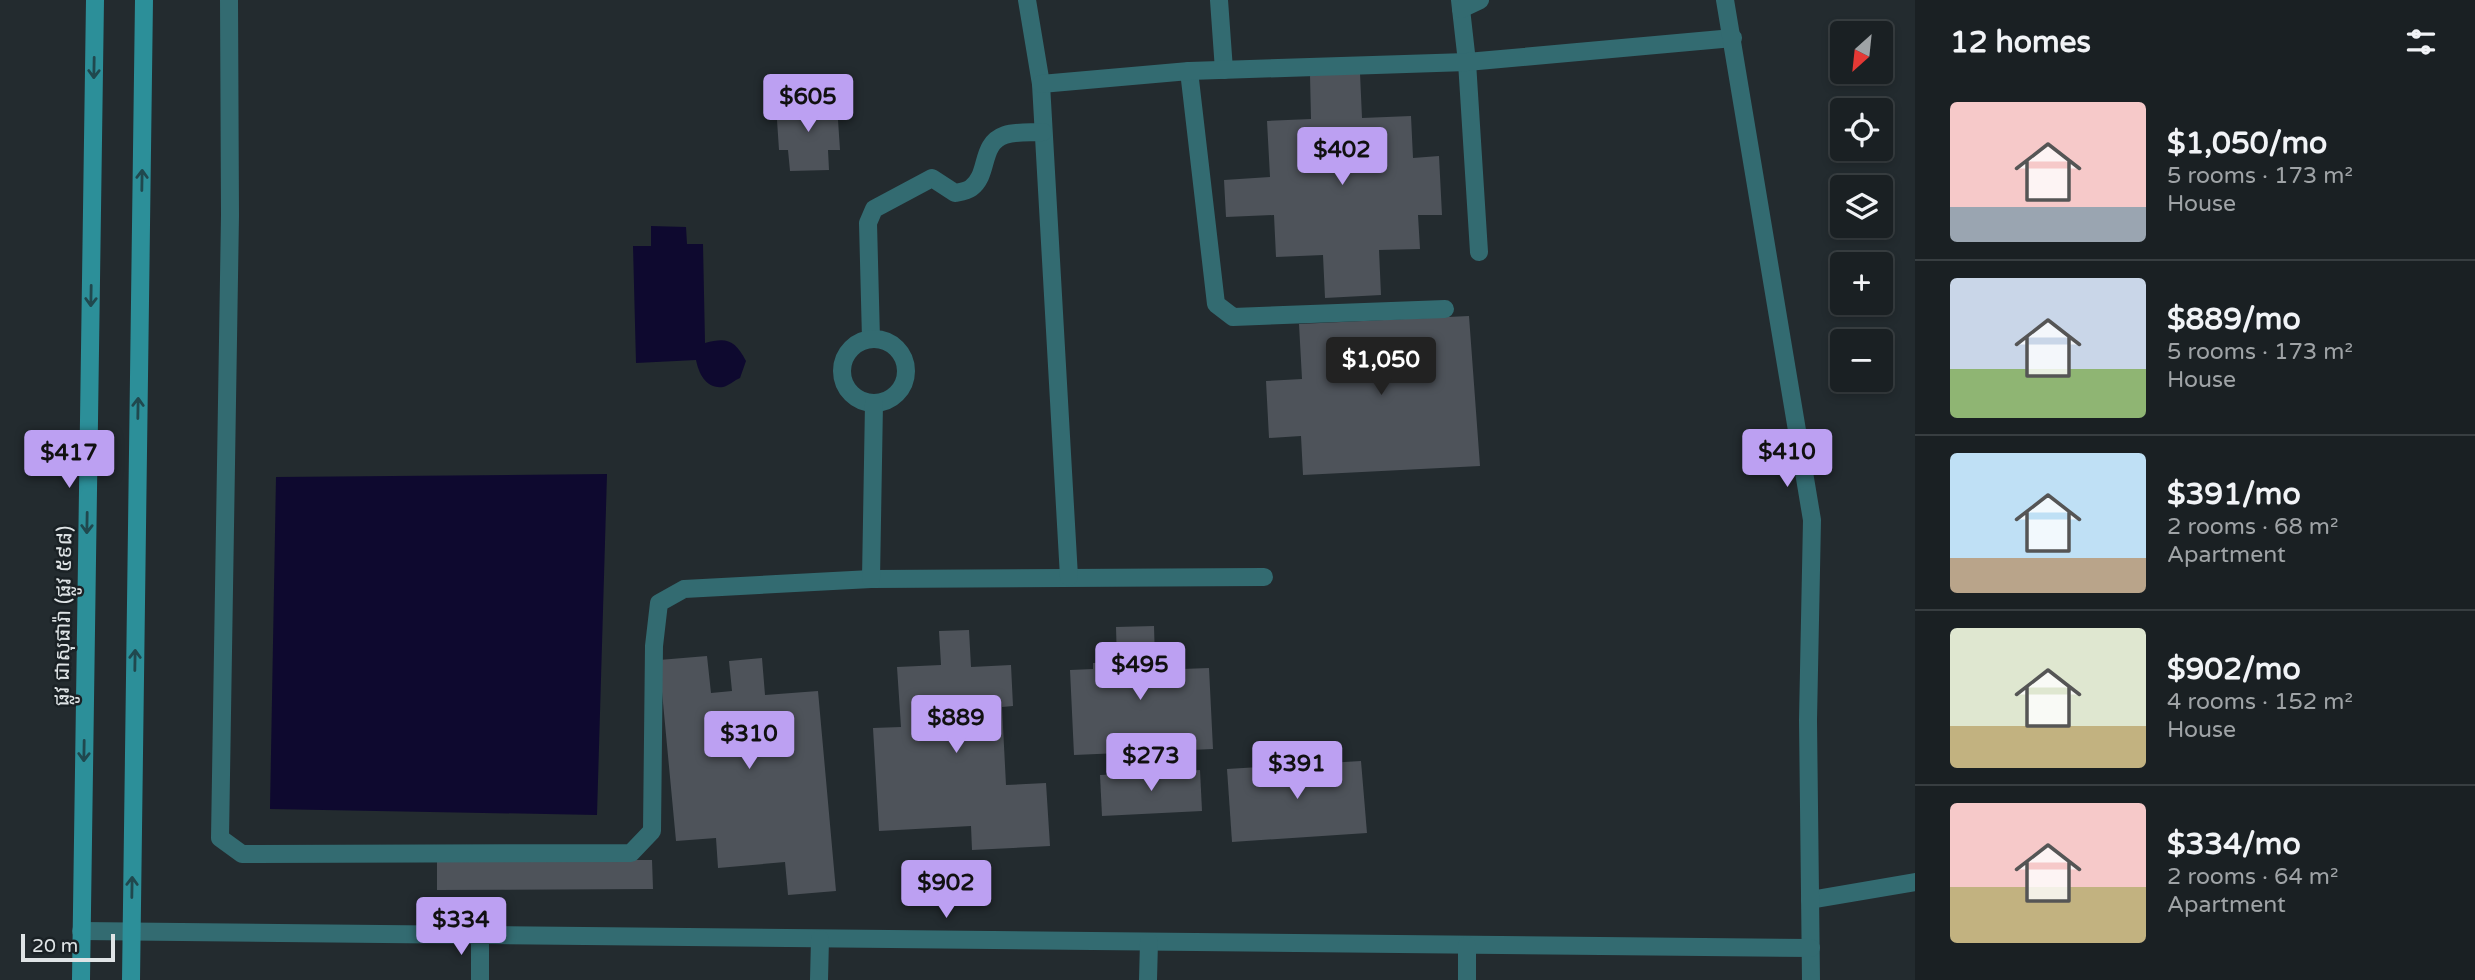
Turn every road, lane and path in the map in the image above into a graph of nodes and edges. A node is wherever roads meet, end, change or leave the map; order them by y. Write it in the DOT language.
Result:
graph roads {
  1 [pos="95,0"];
  2 [pos="144,0"];
  3 [pos="229,0"];
  4 [pos="1027,0"];
  5 [pos="1219,0"];
  6 [pos="1480,0"];
  7 [pos="1725,0"];
  8 [pos="1460,4"];
  9 [pos="1733,38"];
  10 [pos="1466,62"];
  11 [pos="1224,70"];
  12 [pos="1189,71"];
  13 [pos="1041,84"];
  14 [pos="1044,132"];
  15 [pos="1479,252"];
  16 [pos="1445,309"];
  17 [pos="871,339"];
  18 [pos="874,403"];
  19 [pos="1069,577"];
  20 [pos="1264,577"];
  21 [pos="871,579"];
  22 [pos="1915,883"];
  23 [pos="1810,900"];
  24 [pos="81,932"];
  25 [pos="131,932"];
  26 [pos="480,935"];
  27 [pos="820,939"];
  28 [pos="1149,942"];
  29 [pos="1467,945"];
  30 [pos="1811,948"];
  31 [pos="81,980"];
  32 [pos="131,980"];
  33 [pos="480,980"];
  34 [pos="819,980"];
  35 [pos="1148,980"];
  36 [pos="1467,980"];
  37 [pos="1811,980"];
  1 -- 24 [label="main road, ផ្លូវ ជាសុផារ៉ា (ផ្លូវ ៥៩៨), one-way"];
  25 -- 2 [label="main road, one-way"];
  3 -- 21 [label="street"];
  4 -- 13 [label="street"];
  5 -- 11 [label="street"];
  6 -- 8 [label="street"];
  7 -- 9 [label="street"];
  8 -- 10 [label="street"];
  9 -- 10 [label="street"];
  9 -- 23 [label="street"];
  10 -- 11 [label="street"];
  10 -- 15 [label="street"];
  11 -- 12 [label="street"];
  12 -- 13 [label="street"];
  12 -- 16 [label="street"];
  13 -- 14 [label="street"];
  14 -- 17 [label="street"];
  14 -- 19 [label="street"];
  17 -- 18 [label="street"];
  17 -- 18 [label="street"];
  18 -- 21 [label="street"];
  19 -- 20 [label="street"];
  19 -- 21 [label="street"];
  22 -- 23 [label="street"];
  23 -- 30 [label="street"];
  24 -- 25 [label="street"];
  24 -- 31 [label="main road, ផ្លូវ ជាសុផារ៉ា (ផ្លូវ ៥៩៨)"];
  25 -- 26 [label="street"];
  25 -- 32 [label="main road"];
  26 -- 27 [label="street"];
  26 -- 33 [label="street"];
  27 -- 28 [label="street"];
  27 -- 34 [label="street"];
  28 -- 29 [label="street"];
  28 -- 35 [label="street"];
  29 -- 30 [label="street"];
  29 -- 36 [label="street"];
  30 -- 37 [label="street"];
}
